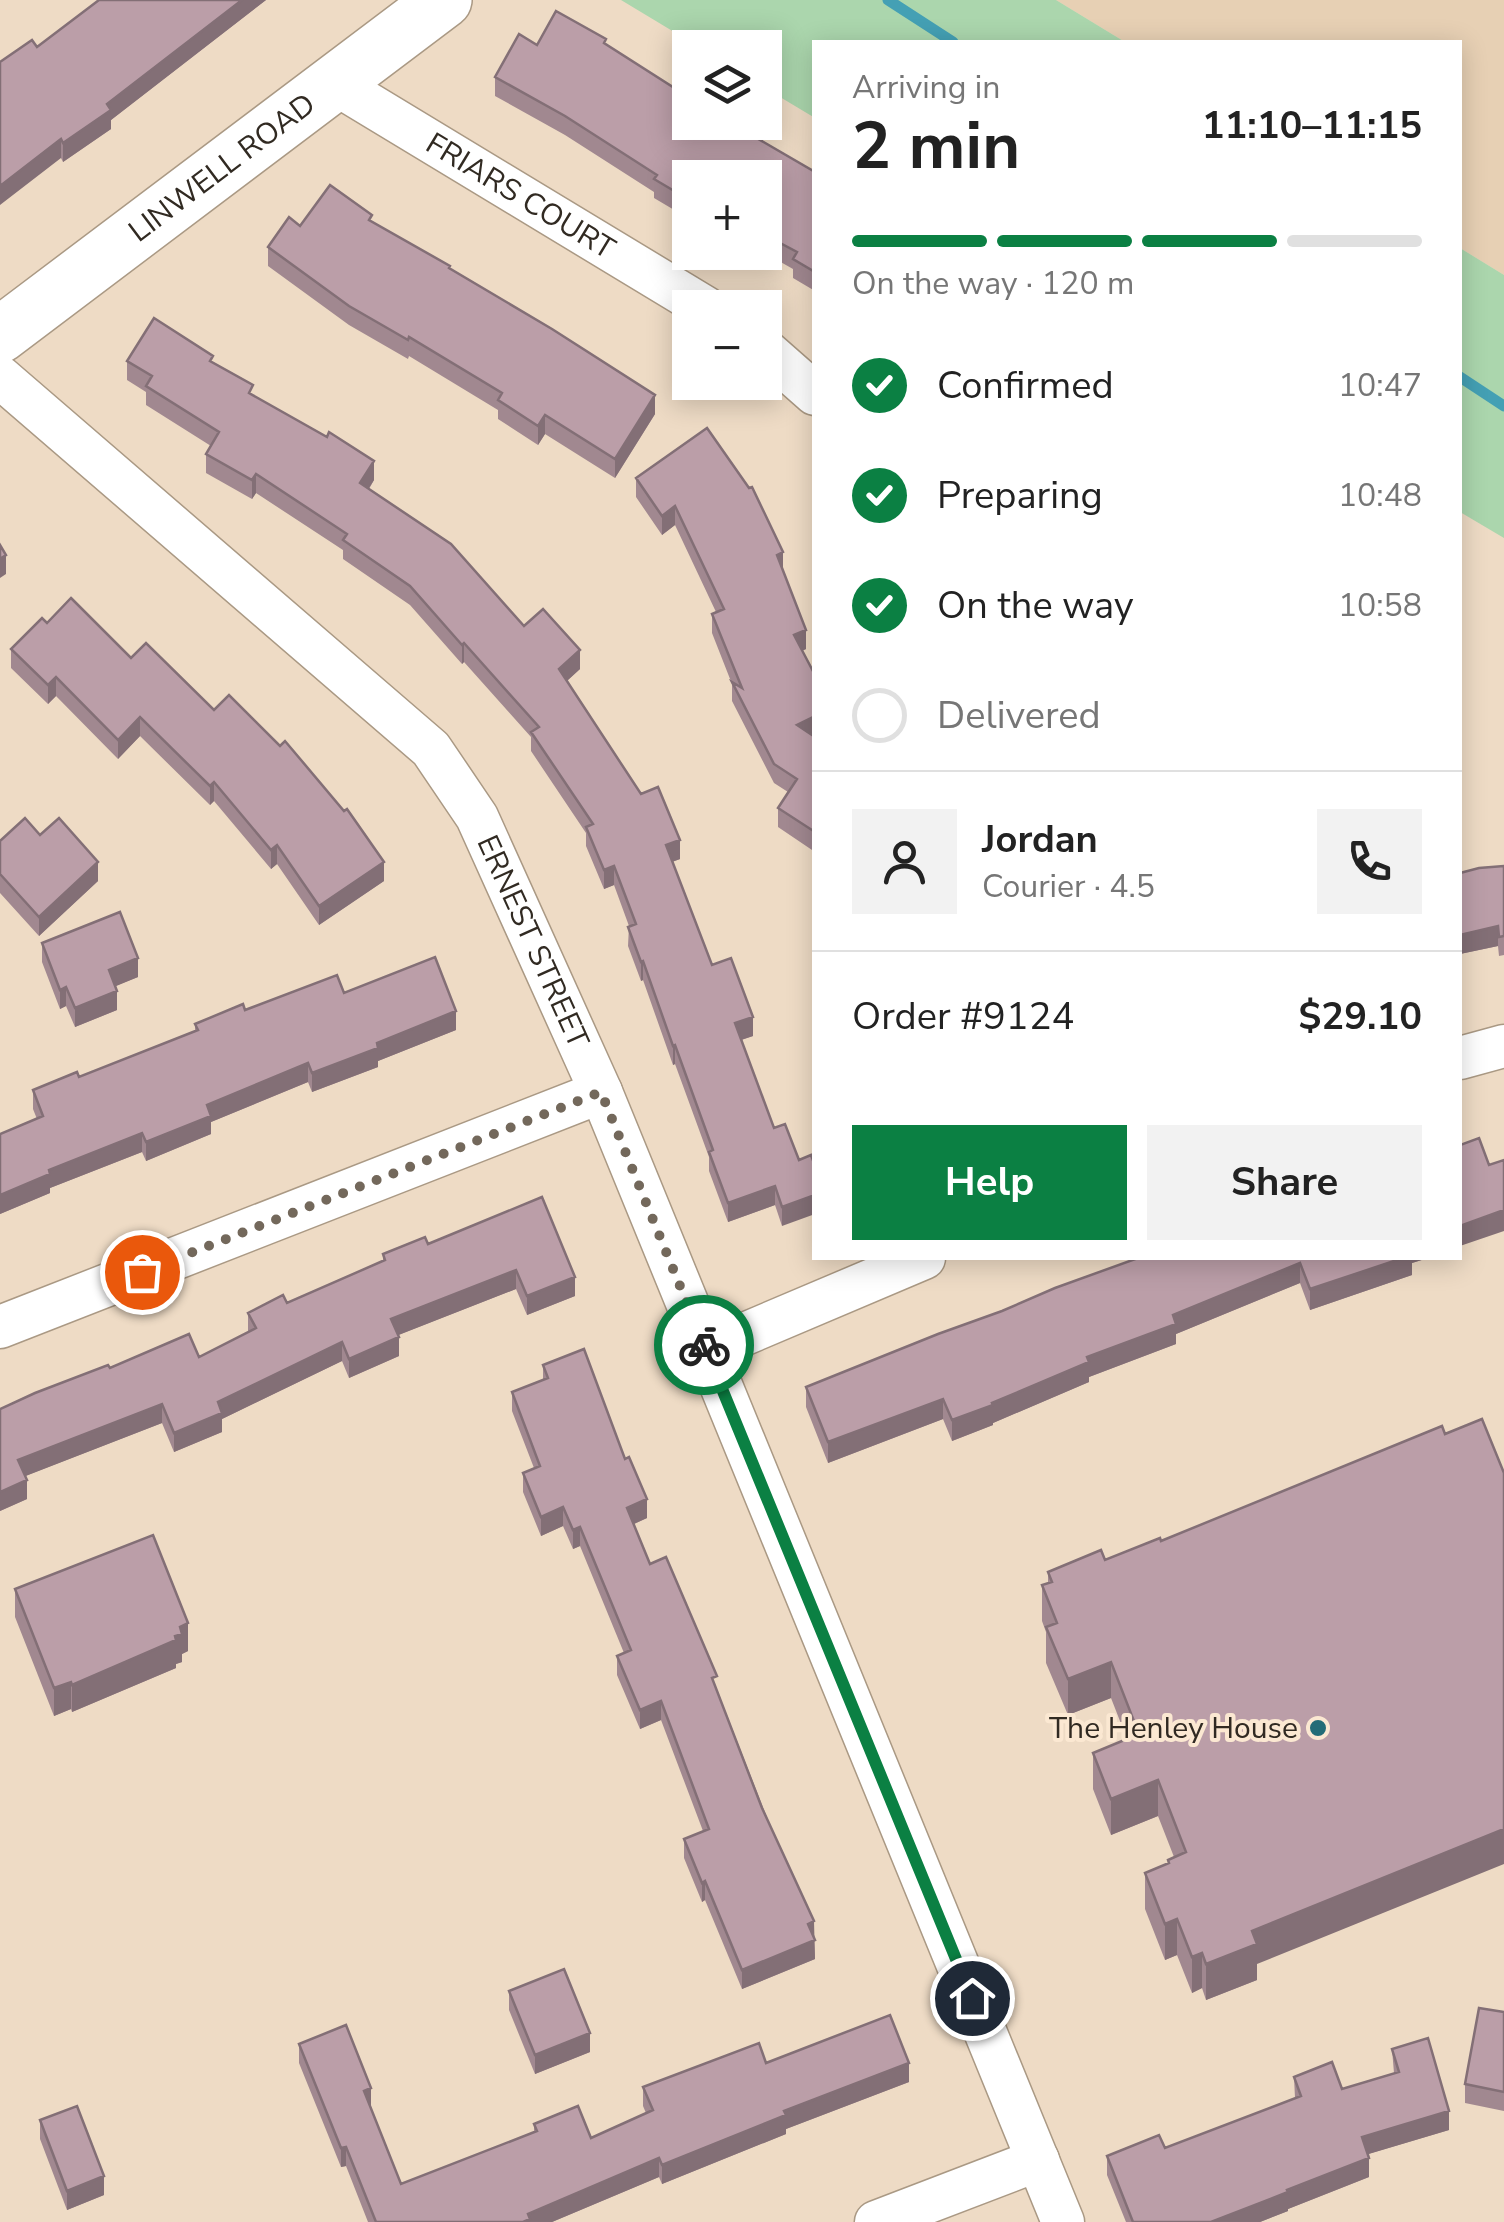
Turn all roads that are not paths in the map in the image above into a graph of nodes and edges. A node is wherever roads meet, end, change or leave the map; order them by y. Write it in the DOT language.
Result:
graph roads {
  1 [pos="444,0"];
  2 [pos="334,83"];
  3 [pos="676,290"];
  4 [pos="0,335"];
  5 [pos="782,365"];
  6 [pos="0,377"];
  7 [pos="812,391"];
  8 [pos="1504,1046"];
  9 [pos="1462,1057"];
  10 [pos="601,1092"];
  11 [pos="919,1260"];
  12 [pos="0,1327"];
  13 [pos="707,1350"];
  14 [pos="1038,2160"];
  15 [pos="876,2222"];
  16 [pos="1063,2222"];
  1 -- 2 [label="main road, LINWELL ROAD"];
  2 -- 3 [label="street, FRIARS COURT"];
  2 -- 4 [label="main road, LINWELL ROAD"];
  5 -- 7 [label="street"];
  6 -- 10 [label="street, ERNEST STREET"];
  8 -- 9 [label="street"];
  10 -- 12 [label="street"];
  10 -- 13 [label="street, ERNEST STREET"];
  11 -- 13 [label="street"];
  13 -- 14 [label="street, ERNEST STREET"];
  14 -- 15 [label="street"];
  14 -- 16 [label="street, ERNEST STREET"];
}
